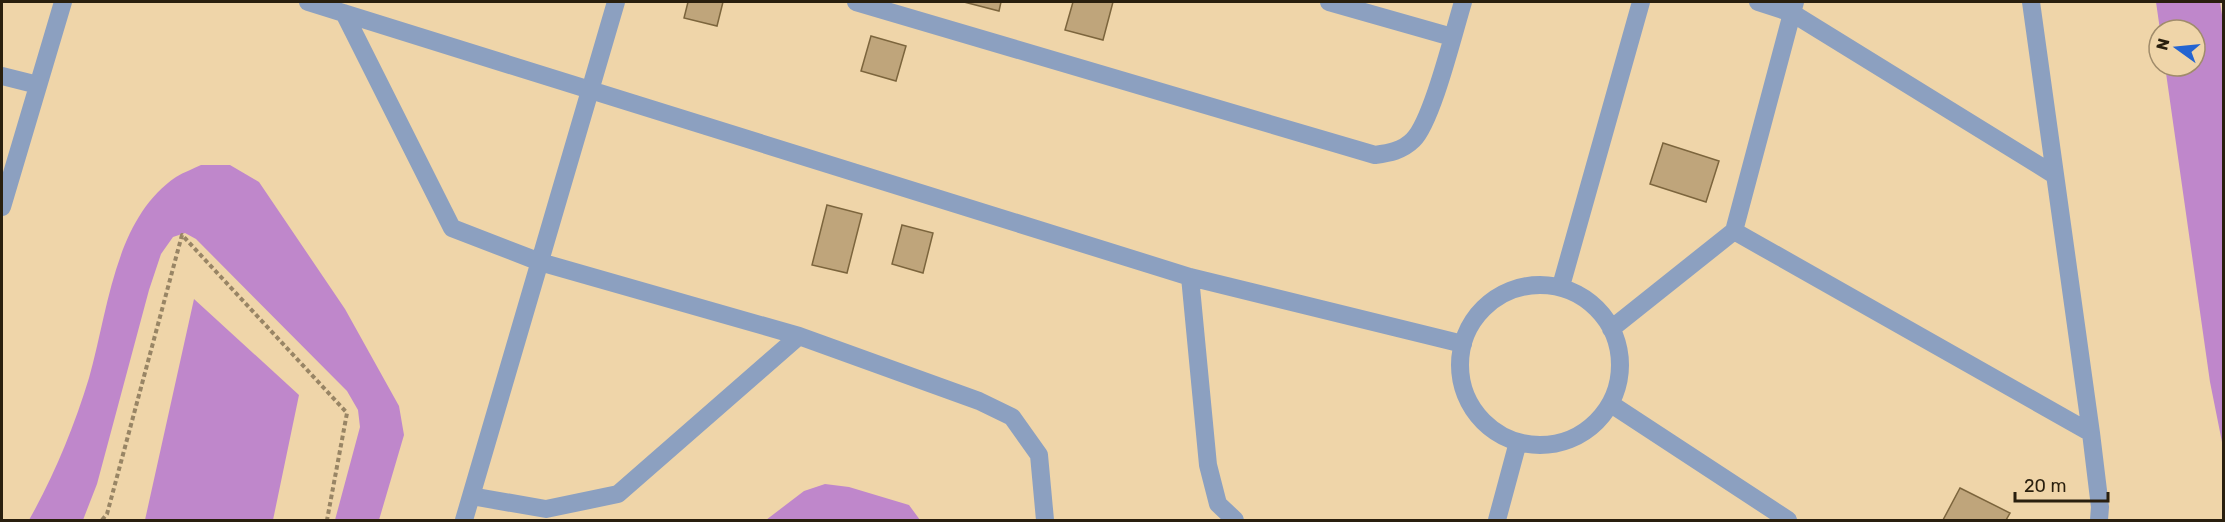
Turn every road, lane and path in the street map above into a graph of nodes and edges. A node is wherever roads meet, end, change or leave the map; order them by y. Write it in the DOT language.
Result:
graph roads {
  1 [pos="63,2"];
  2 [pos="308,2"];
  3 [pos="616,2"];
  4 [pos="856,2"];
  5 [pos="1329,2"];
  6 [pos="1463,2"];
  7 [pos="1641,2"];
  8 [pos="1758,2"];
  9 [pos="2031,2"];
  10 [pos="1794,7"];
  11 [pos="344,14"];
  12 [pos="1452,38"];
  13 [pos="2,76"];
  14 [pos="38,85"];
  15 [pos="590,91"];
  16 [pos="2053,174"];
  17 [pos="2,207"];
  18 [pos="1734,231"];
  19 [pos="540,262"];
  20 [pos="1190,277"];
  21 [pos="1562,286"];
  22 [pos="1611,329"];
  23 [pos="799,336"];
  24 [pos="1464,344"];
  25 [pos="1611,404"];
  26 [pos="2091,433"];
  27 [pos="1518,442"];
  28 [pos="471,496"];
  29 [pos="102,520"];
  30 [pos="327,520"];
  31 [pos="464,520"];
  32 [pos="1045,520"];
  33 [pos="1234,520"];
  34 [pos="1497,520"];
  35 [pos="1788,520"];
  36 [pos="2099,520"];
  1 -- 14 [label="street"];
  2 -- 11 [label="street"];
  3 -- 15 [label="street"];
  4 -- 12 [label="street"];
  5 -- 12 [label="street"];
  6 -- 12 [label="street"];
  7 -- 21 [label="street"];
  8 -- 10 [label="street"];
  9 -- 16 [label="street"];
  10 -- 16 [label="street"];
  10 -- 18 [label="street"];
  11 -- 15 [label="street"];
  11 -- 19 [label="street"];
  13 -- 14 [label="street"];
  14 -- 17 [label="street"];
  15 -- 19 [label="street"];
  15 -- 20 [label="street"];
  16 -- 26 [label="street"];
  18 -- 22 [label="street"];
  18 -- 26 [label="street"];
  19 -- 23 [label="street"];
  19 -- 28 [label="street"];
  20 -- 24 [label="street"];
  20 -- 33 [label="street"];
  21 -- 22 [label="street"];
  21 -- 24 [label="street"];
  22 -- 25 [label="street"];
  23 -- 28 [label="street"];
  23 -- 32 [label="street"];
  24 -- 27 [label="street"];
  25 -- 27 [label="street"];
  25 -- 35 [label="street"];
  26 -- 36 [label="street"];
  27 -- 34 [label="street"];
  28 -- 31 [label="street"];
  29 -- 30 [label="path"];
}
